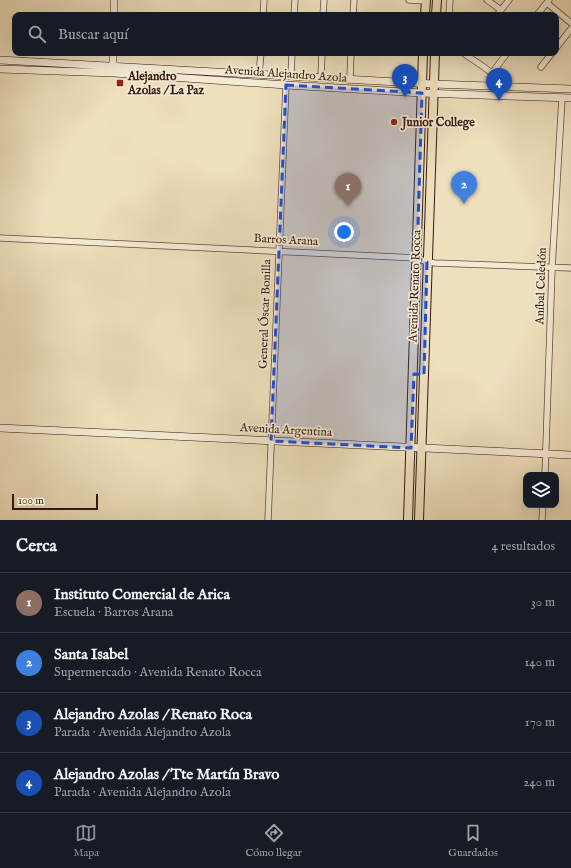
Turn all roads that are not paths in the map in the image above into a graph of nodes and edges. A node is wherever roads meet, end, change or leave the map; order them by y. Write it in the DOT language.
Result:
graph roads {
  1 [pos="114,0"];
  2 [pos="264,0"];
  3 [pos="295,0"];
  4 [pos="324,0"];
  5 [pos="354,0"];
  6 [pos="409,0"];
  7 [pos="437,0"];
  8 [pos="450,0"];
  9 [pos="487,0"];
  10 [pos="509,0"];
  11 [pos="426,1"];
  12 [pos="548,1"];
  13 [pos="114,12"];
  14 [pos="263,12"];
  15 [pos="294,12"];
  16 [pos="324,12"];
  17 [pos="353,12"];
  18 [pos="425,12"];
  19 [pos="436,12"];
  20 [pos="449,12"];
  21 [pos="498,12"];
  22 [pos="500,12"];
  23 [pos="539,12"];
  24 [pos="571,23"];
  25 [pos="571,29"];
  26 [pos="559,44"];
  27 [pos="113,56"];
  28 [pos="261,56"];
  29 [pos="292,56"];
  30 [pos="322,56"];
  31 [pos="351,56"];
  32 [pos="424,56"];
  33 [pos="435,56"];
  34 [pos="467,56"];
  35 [pos="505,56"];
  36 [pos="550,56"];
  37 [pos="0,60"];
  38 [pos="542,67"];
  39 [pos="0,69"];
  40 [pos="114,69"];
  41 [pos="492,73"];
  42 [pos="259,74"];
  43 [pos="291,76"];
  44 [pos="321,78"];
  45 [pos="350,79"];
  46 [pos="422,83"];
  47 [pos="433,84"];
  48 [pos="286,85"];
  49 [pos="502,86"];
  50 [pos="571,89"];
  51 [pos="422,93"];
  52 [pos="433,93"];
  53 [pos="562,98"];
  54 [pos="571,98"];
  55 [pos="0,238"];
  56 [pos="279,251"];
  57 [pos="417,258"];
  58 [pos="427,262"];
  59 [pos="552,268"];
  60 [pos="571,268"];
  61 [pos="414,374"];
  62 [pos="424,375"];
  63 [pos="0,428"];
  64 [pos="271,440"];
  65 [pos="411,448"];
  66 [pos="421,448"];
  67 [pos="546,454"];
  68 [pos="571,455"];
  69 [pos="545,472"];
  70 [pos="543,508"];
  71 [pos="268,520"];
  72 [pos="408,520"];
  73 [pos="419,520"];
  74 [pos="542,520"];
  1 -- 13 [label="main road"];
  2 -- 14 [label="street"];
  3 -- 15 [label="street"];
  4 -- 16 [label="street"];
  5 -- 17 [label="street"];
  6 -- 11 [label="street"];
  7 -- 19 [label="main road"];
  8 -- 20 [label="street"];
  9 -- 21 [label="street"];
  10 -- 22 [label="street"];
  11 -- 18 [label="main road"];
  12 -- 23 [label="street"];
  12 -- 24 [label="street"];
  25 -- 26 [label="street"];
  27 -- 40 [label="main road"];
  28 -- 42 [label="street"];
  29 -- 43 [label="street"];
  30 -- 44 [label="street"];
  31 -- 45 [label="street"];
  32 -- 46 [label="main road, Avenida Renato Rocca"];
  33 -- 47 [label="main road, Avenida Renato Rocca"];
  34 -- 41 [label="street"];
  35 -- 41 [label="street"];
  36 -- 38 [label="street"];
  37 -- 40 [label="main road, Avenida Alejandro Azola"];
  39 -- 40 [label="main road, Avenida Alejandro Azola"];
  40 -- 42 [label="main road, Avenida Alejandro Azola"];
  40 -- 48 [label="main road, Avenida Alejandro Azola"];
  41 -- 49 [label="street"];
  42 -- 43 [label="main road, Avenida Alejandro Azola"];
  43 -- 44 [label="main road, Avenida Alejandro Azola"];
  44 -- 45 [label="main road, Avenida Alejandro Azola"];
  45 -- 46 [label="main road, Avenida Alejandro Azola"];
  46 -- 47 [label="main road, Avenida Alejandro Azola"];
  46 -- 51 [label="main road, Avenida Renato Rocca"];
  47 -- 49 [label="main road, Avenida Alejandro Azola"];
  47 -- 52 [label="main road, Avenida Renato Rocca"];
  48 -- 51 [label="main road, Avenida Alejandro Azola"];
  48 -- 56 [label="street, General Óscar Bonilla"];
  49 -- 50 [label="main road, Avenida Alejandro Azola"];
  51 -- 52 [label="main road, Avenida Alejandro Azola"];
  51 -- 57 [label="main road, Avenida Renato Rocca"];
  52 -- 53 [label="main road, Avenida Alejandro Azola"];
  52 -- 58 [label="main road, Avenida Renato Rocca"];
  53 -- 54 [label="main road, Avenida Alejandro Azola"];
  53 -- 59 [label="street, Aníbal Celedón"];
  55 -- 56 [label="street, Barros Arana"];
  56 -- 57 [label="street, Barros Arana"];
  56 -- 64 [label="street, General Óscar Bonilla"];
  57 -- 58 [label="street, Barros Arana"];
  57 -- 61 [label="main road, Avenida Renato Rocca"];
  58 -- 59 [label="street, Barros Arana"];
  58 -- 62 [label="main road, Avenida Renato Rocca"];
  59 -- 60 [label="street, Barros Arana"];
  59 -- 67 [label="street, Aníbal Celedón"];
  61 -- 62 [label="main road"];
  61 -- 65 [label="main road, Avenida Renato Rocca"];
  62 -- 66 [label="main road, Avenida Renato Rocca"];
  63 -- 64 [label="main road, Avenida Argentina"];
  64 -- 65 [label="main road, Avenida Argentina"];
  64 -- 71 [label="street, General Óscar Bonilla"];
  65 -- 66 [label="main road, Avenida Argentina"];
  65 -- 72 [label="main road, Avenida Renato Rocca"];
  66 -- 67 [label="main road, Avenida Argentina"];
  66 -- 73 [label="main road, Avenida Renato Rocca"];
  67 -- 68 [label="main road, Avenida Argentina"];
  67 -- 69 [label="street, Aníbal Celedón"];
  70 -- 74 [label="street"];
}
